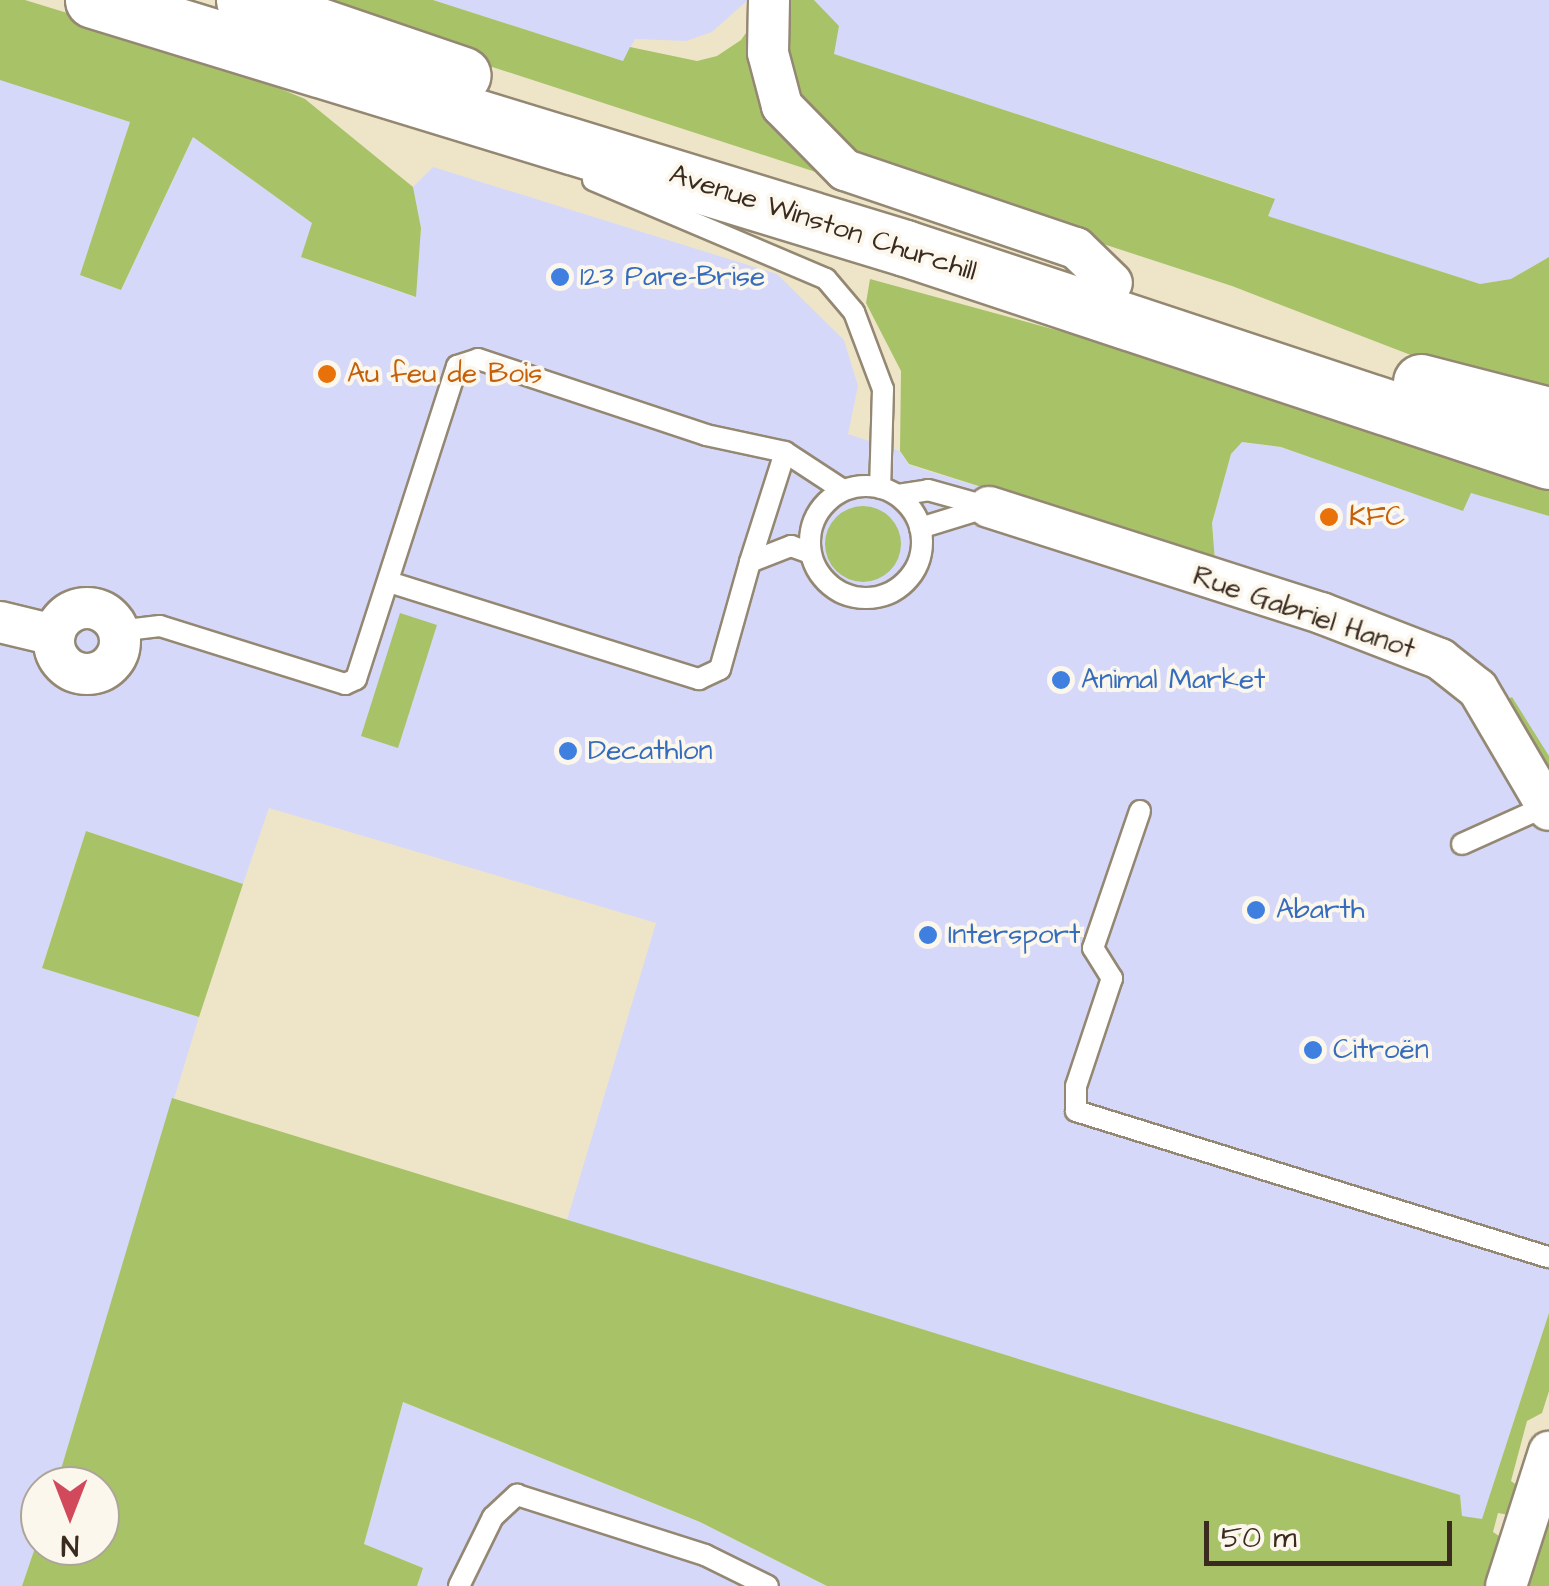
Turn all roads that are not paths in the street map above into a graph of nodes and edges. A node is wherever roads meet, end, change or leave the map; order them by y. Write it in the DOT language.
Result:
graph roads {
  1 [pos="93,0"];
  2 [pos="244,0"];
  3 [pos="769,0"];
  4 [pos="474,113"];
  5 [pos="1112,283"];
  6 [pos="1549,416"];
  7 [pos="785,452"];
  8 [pos="1549,462"];
  9 [pos="843,490"];
  10 [pos="889,491"];
  11 [pos="988,507"];
  12 [pos="920,528"];
  13 [pos="810,553"];
  14 [pos="750,562"];
  15 [pos="389,582"];
  16 [pos="0,622"];
  17 [pos="118,631"];
  18 [pos="1548,808"];
  19 [pos="1140,811"];
  20 [pos="1462,844"];
  21 [pos="1549,1257"];
  22 [pos="1549,1452"];
  23 [pos="460,1586"];
  24 [pos="768,1586"];
  25 [pos="1506,1586"];
  1 -- 4 [label="main road, Avenue Winston Churchill"];
  2 -- 5 [label="main road, Avenue Winston Churchill"];
  3 -- 5 [label="street"];
  4 -- 8 [label="main road, Avenue Winston Churchill"];
  4 -- 10 [label="lane"];
  5 -- 6 [label="main road, Avenue Winston Churchill"];
  7 -- 9 [label="lane"];
  7 -- 14 [label="lane"];
  7 -- 15 [label="lane"];
  9 -- 10 [label="lane"];
  9 -- 13 [label="lane"];
  10 -- 11 [label="lane, Rue Gabriel Hanot"];
  10 -- 12 [label="lane"];
  11 -- 12 [label="lane"];
  11 -- 18 [label="street, Rue Gabriel Hanot"];
  12 -- 13 [label="lane"];
  13 -- 14 [label="lane"];
  14 -- 15 [label="lane"];
  15 -- 17 [label="lane"];
  16 -- 17 [label="street"];
  18 -- 20 [label="lane"];
  19 -- 21 [label="lane"];
  22 -- 25 [label="street"];
  23 -- 24 [label="lane"];
}
